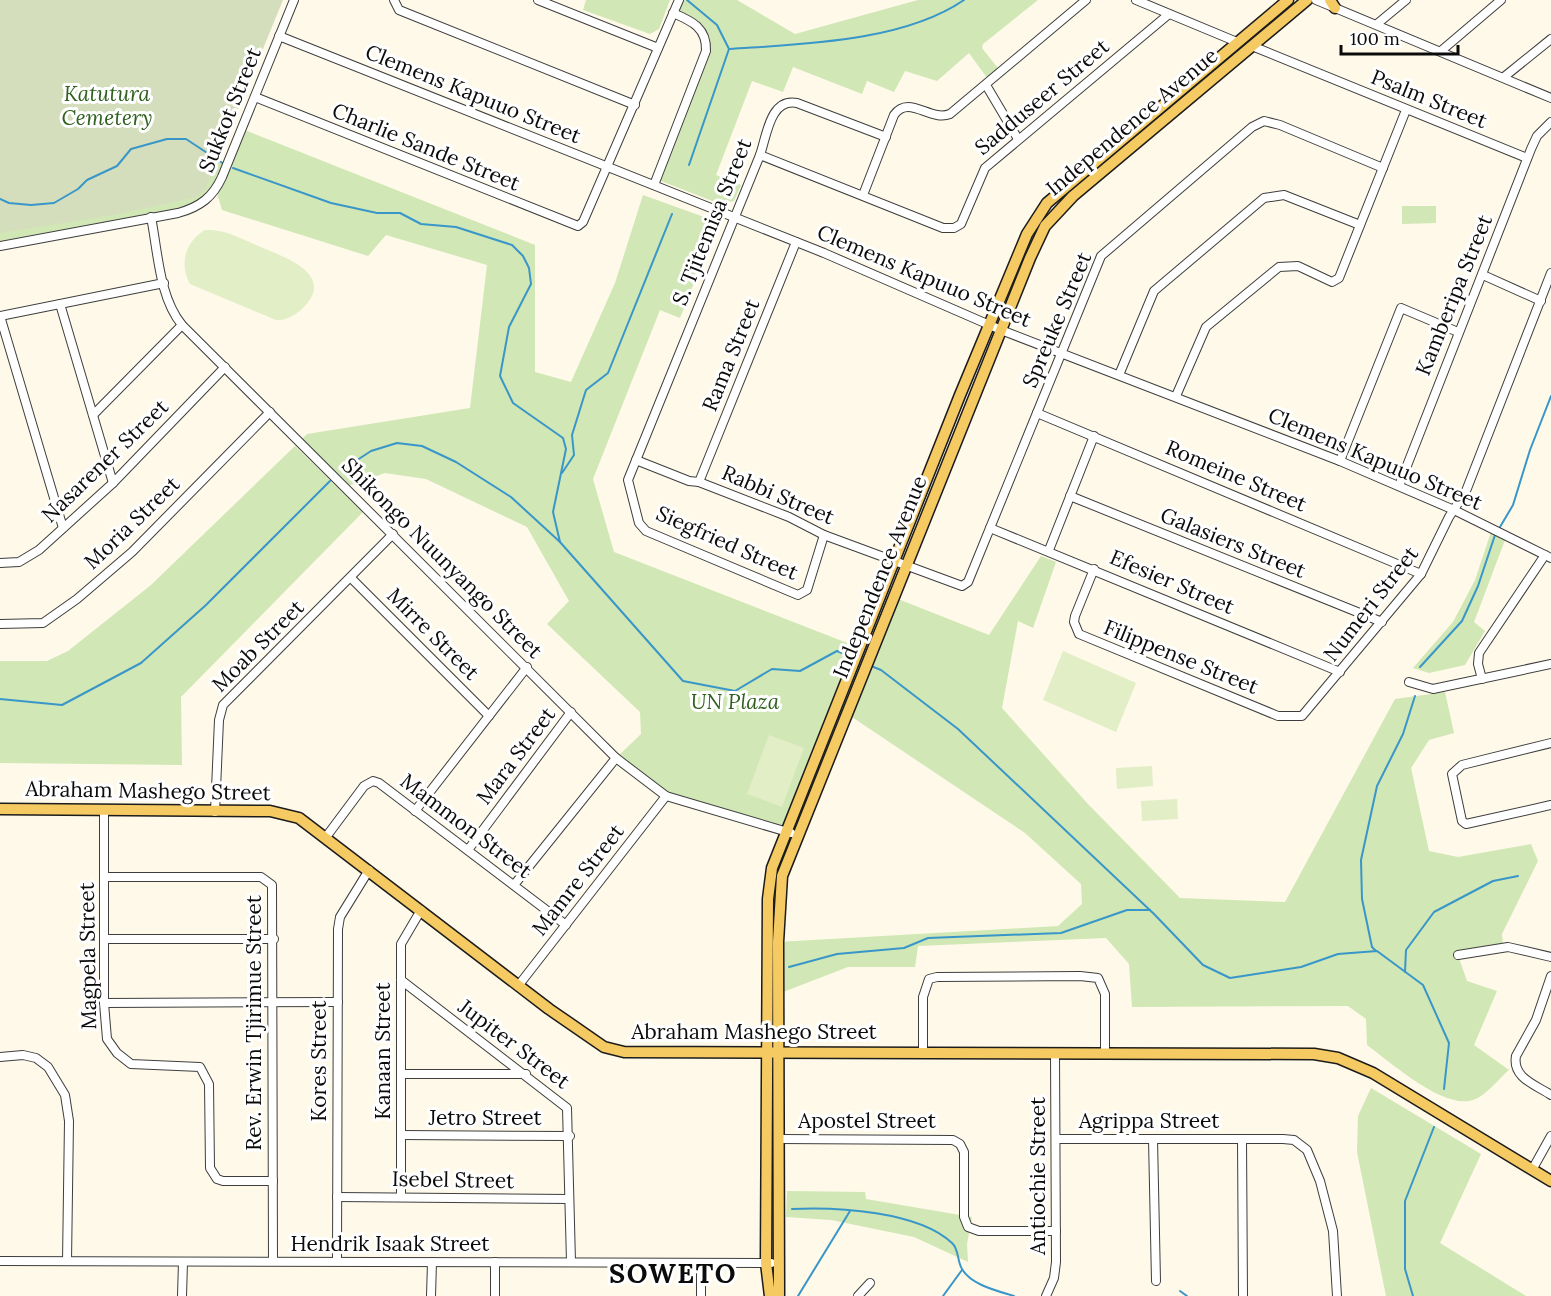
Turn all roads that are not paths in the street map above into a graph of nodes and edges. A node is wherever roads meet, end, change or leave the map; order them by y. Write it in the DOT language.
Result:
graph roads {
  1 [pos="294,0"];
  2 [pos="394,0"];
  3 [pos="538,0"];
  4 [pos="679,0"];
  5 [pos="1086,0"];
  6 [pos="1136,0"];
  7 [pos="1288,0"];
  8 [pos="1307,0"];
  9 [pos="1316,0"];
  10 [pos="1406,0"];
  11 [pos="1501,0"];
  12 [pos="1278,4"];
  13 [pos="1333,4"];
  14 [pos="674,13"];
  15 [pos="1169,14"];
  16 [pos="1377,24"];
  17 [pos="279,36"];
  18 [pos="1551,39"];
  19 [pos="1237,42"];
  20 [pos="1252,46"];
  21 [pos="658,48"];
  22 [pos="1441,51"];
  23 [pos="1504,77"];
  24 [pos="986,85"];
  25 [pos="255,97"];
  26 [pos="1551,98"];
  27 [pos="635,105"];
  28 [pos="1406,110"];
  29 [pos="1551,122"];
  30 [pos="886,137"];
  31 [pos="1018,139"];
  32 [pos="760,155"];
  33 [pos="1527,158"];
  34 [pos="609,167"];
  35 [pos="1383,168"];
  36 [pos="654,185"];
  37 [pos="863,195"];
  38 [pos="151,217"];
  39 [pos="734,217"];
  40 [pos="1360,225"];
  41 [pos="796,242"];
  42 [pos="0,246"];
  43 [pos="1551,273"];
  44 [pos="1483,275"];
  45 [pos="164,283"];
  46 [pos="1541,301"];
  47 [pos="60,304"];
  48 [pos="0,316"];
  49 [pos="182,325"];
  50 [pos="989,325"];
  51 [pos="1001,330"];
  52 [pos="1458,332"];
  53 [pos="1061,352"];
  54 [pos="225,367"];
  55 [pos="1119,375"];
  56 [pos="1176,396"];
  57 [pos="270,412"];
  58 [pos="1037,413"];
  59 [pos="93,415"];
  60 [pos="1094,436"];
  61 [pos="636,460"];
  62 [pos="1340,461"];
  63 [pos="699,482"];
  64 [pos="113,483"];
  65 [pos="1399,486"];
  66 [pos="1070,496"];
  67 [pos="1454,510"];
  68 [pos="63,528"];
  69 [pos="990,528"];
  70 [pos="393,534"];
  71 [pos="825,535"];
  72 [pos="1049,550"];
  73 [pos="1549,556"];
  74 [pos="901,562"];
  75 [pos="0,563"];
  76 [pos="1094,569"];
  77 [pos="1421,574"];
  78 [pos="351,578"];
  79 [pos="1383,622"];
  80 [pos="0,624"];
  81 [pos="1551,664"];
  82 [pos="527,667"];
  83 [pos="1340,672"];
  84 [pos="1482,679"];
  85 [pos="1409,682"];
  86 [pos="571,712"];
  87 [pos="489,716"];
  88 [pos="1302,716"];
  89 [pos="1551,743"];
  90 [pos="616,758"];
  91 [pos="666,796"];
  92 [pos="1551,805"];
  93 [pos="0,809"];
  94 [pos="104,811"];
  95 [pos="415,811"];
  96 [pos="215,812"];
  97 [pos="786,831"];
  98 [pos="797,835"];
  99 [pos="326,837"];
  100 [pos="468,850"];
  101 [pos="369,870"];
  102 [pos="104,877"];
  103 [pos="514,885"];
  104 [pos="421,910"];
  105 [pos="566,925"];
  106 [pos="104,939"];
  107 [pos="274,939"];
  108 [pos="1458,955"];
  109 [pos="1551,957"];
  110 [pos="1551,976"];
  111 [pos="401,980"];
  112 [pos="518,987"];
  113 [pos="104,1002"];
  114 [pos="338,1002"];
  115 [pos="273,1003"];
  116 [pos="766,1050"];
  117 [pos="778,1051"];
  118 [pos="923,1052"];
  119 [pos="1055,1053"];
  120 [pos="1105,1053"];
  121 [pos="0,1057"];
  122 [pos="402,1074"];
  123 [pos="526,1074"];
  124 [pos="1551,1095"];
  125 [pos="401,1135"];
  126 [pos="570,1136"];
  127 [pos="1551,1136"];
  128 [pos="1056,1139"];
  129 [pos="1153,1139"];
  130 [pos="1242,1140"];
  131 [pos="779,1144"];
  132 [pos="1532,1170"];
  133 [pos="1551,1181"];
  134 [pos="273,1182"];
  135 [pos="337,1197"];
  136 [pos="401,1197"];
  137 [pos="569,1199"];
  138 [pos="1056,1231"];
  139 [pos="0,1260"];
  140 [pos="68,1261"];
  141 [pos="273,1261"];
  142 [pos="337,1261"];
  143 [pos="183,1262"];
  144 [pos="432,1262"];
  145 [pos="495,1262"];
  146 [pos="571,1262"];
  147 [pos="773,1262"];
  148 [pos="701,1263"];
  149 [pos="1156,1281"];
  150 [pos="870,1283"];
  151 [pos="182,1296"];
  152 [pos="431,1296"];
  153 [pos="495,1296"];
  154 [pos="701,1296"];
  155 [pos="770,1296"];
  156 [pos="779,1296"];
  157 [pos="858,1296"];
  158 [pos="1046,1296"];
  159 [pos="1243,1296"];
  160 [pos="1337,1296"];
  1 -- 17 [label="street, Sukkot Street"];
  2 -- 27 [label="street"];
  3 -- 21 [label="street"];
  4 -- 14 [label="street"];
  5 -- 24 [label="street"];
  6 -- 15 [label="street"];
  7 -- 12 [label="main road, Independence Avenue"];
  8 -- 20 [label="main road, Independence Avenue"];
  9 -- 13 [label="street"];
  10 -- 16 [label="street"];
  11 -- 22 [label="street"];
  12 -- 19 [label="main road, Independence Avenue"];
  13 -- 16 [label="street"];
  14 -- 21 [label="street"];
  14 -- 36 [label="street"];
  15 -- 19 [label="street"];
  15 -- 31 [label="street, Sadduseer Street"];
  16 -- 22 [label="street"];
  17 -- 25 [label="street, Sukkot Street"];
  17 -- 34 [label="street, Clemens Kapuuo Street"];
  18 -- 23 [label="street"];
  19 -- 50 [label="main road, Independence Avenue"];
  20 -- 28 [label="street, Psalm Street"];
  20 -- 51 [label="main road, Independence Avenue"];
  21 -- 27 [label="street"];
  22 -- 23 [label="street"];
  23 -- 26 [label="street"];
  24 -- 30 [label="street"];
  24 -- 31 [label="street"];
  25 -- 34 [label="street, Charlie Sande Street"];
  25 -- 38 [label="street, Sukkot Street"];
  27 -- 34 [label="street"];
  28 -- 33 [label="street, Psalm Street"];
  28 -- 35 [label="street"];
  29 -- 33 [label="street, Kamberipa Street"];
  30 -- 32 [label="street, S. Tjitemisa Street"];
  30 -- 37 [label="street"];
  31 -- 37 [label="street, Sadduseer Street"];
  32 -- 37 [label="street, Sadduseer Street"];
  32 -- 39 [label="street, S. Tjitemisa Street"];
  33 -- 44 [label="street, Kamberipa Street"];
  34 -- 36 [label="street, Clemens Kapuuo Street"];
  35 -- 40 [label="street"];
  35 -- 53 [label="street, Spreuke Street"];
  36 -- 39 [label="street, Clemens Kapuuo Street"];
  38 -- 42 [label="street, Sukkot Street"];
  38 -- 45 [label="street, Shikongo Nuunyango Street"];
  39 -- 41 [label="street, Clemens Kapuuo Street"];
  39 -- 61 [label="street, S. Tjitemisa Street"];
  40 -- 55 [label="street"];
  40 -- 56 [label="street"];
  41 -- 50 [label="street, Clemens Kapuuo Street"];
  41 -- 63 [label="street, Rama Street"];
  43 -- 46 [label="street, Numeri Street"];
  44 -- 46 [label="street"];
  44 -- 52 [label="street, Kamberipa Street"];
  45 -- 47 [label="street"];
  45 -- 49 [label="street, Shikongo Nuunyango Street"];
  46 -- 67 [label="street, Numeri Street"];
  47 -- 48 [label="street"];
  47 -- 59 [label="street"];
  48 -- 68 [label="street"];
  49 -- 54 [label="street, Shikongo Nuunyango Street"];
  49 -- 59 [label="street"];
  50 -- 51 [label="street, Clemens Kapuuo Street"];
  50 -- 74 [label="main road, Independence Avenue"];
  51 -- 53 [label="street, Clemens Kapuuo Street"];
  51 -- 74 [label="main road, Independence Avenue"];
  52 -- 62 [label="street"];
  52 -- 65 [label="street, Kamberipa Street"];
  53 -- 55 [label="street, Clemens Kapuuo Street"];
  53 -- 58 [label="street, Spreuke Street"];
  54 -- 57 [label="street, Shikongo Nuunyango Street"];
  54 -- 64 [label="street, Nasarener Street"];
  55 -- 56 [label="street, Clemens Kapuuo Street"];
  56 -- 62 [label="street, Clemens Kapuuo Street"];
  57 -- 70 [label="street, Shikongo Nuunyango Street"];
  57 -- 80 [label="street, Moria Street"];
  58 -- 60 [label="street, Romeine Street"];
  58 -- 69 [label="street, Spreuke Street"];
  59 -- 64 [label="street"];
  60 -- 66 [label="street"];
  60 -- 77 [label="street, Romeine Street"];
  61 -- 63 [label="street, Rabbi Street"];
  61 -- 71 [label="street, Siegfried Street"];
  62 -- 65 [label="street, Clemens Kapuuo Street"];
  63 -- 71 [label="street, Rabbi Street"];
  64 -- 68 [label="street, Nasarener Street"];
  65 -- 67 [label="street, Clemens Kapuuo Street"];
  66 -- 72 [label="street"];
  66 -- 79 [label="street, Galasiers Street"];
  67 -- 73 [label="street, Clemens Kapuuo Street"];
  67 -- 77 [label="street, Numeri Street"];
  68 -- 75 [label="street, Nasarener Street"];
  69 -- 72 [label="street, Efesier Street"];
  69 -- 74 [label="street, Spreuke Street"];
  70 -- 78 [label="street, Moab Street"];
  70 -- 82 [label="street, Shikongo Nuunyango Street"];
  71 -- 74 [label="street, Rabbi Street"];
  72 -- 76 [label="street, Efesier Street"];
  73 -- 84 [label="street"];
  74 -- 97 [label="main road, Independence Avenue"];
  74 -- 98 [label="main road, Independence Avenue"];
  76 -- 83 [label="street, Efesier Street"];
  76 -- 88 [label="street, Filippense Street"];
  77 -- 79 [label="street, Numeri Street"];
  78 -- 87 [label="street, Mirre Street"];
  78 -- 96 [label="street, Moab Street"];
  79 -- 83 [label="street, Numeri Street"];
  81 -- 84 [label="street"];
  82 -- 86 [label="street, Shikongo Nuunyango Street"];
  82 -- 87 [label="street"];
  83 -- 88 [label="street, Numeri Street"];
  84 -- 85 [label="street"];
  86 -- 90 [label="street, Shikongo Nuunyango Street"];
  86 -- 100 [label="street, Mara Street"];
  87 -- 95 [label="street"];
  89 -- 92 [label="street"];
  90 -- 91 [label="street, Shikongo Nuunyango Street"];
  90 -- 103 [label="street"];
  91 -- 97 [label="street, Shikongo Nuunyango Street"];
  91 -- 105 [label="street, Mamre Street"];
  93 -- 94 [label="main road, Abraham Mashego Street"];
  94 -- 96 [label="main road, Abraham Mashego Street"];
  94 -- 102 [label="street, Magpela Street"];
  95 -- 99 [label="street, Mammon Street"];
  95 -- 100 [label="street, Mammon Street"];
  96 -- 99 [label="main road, Abraham Mashego Street"];
  97 -- 98 [label="street, Shikongo Nuunyango Street"];
  97 -- 116 [label="main road, Independence Avenue"];
  98 -- 117 [label="main road, Independence Avenue"];
  99 -- 101 [label="main road, Abraham Mashego Street"];
  100 -- 103 [label="street, Mammon Street"];
  101 -- 104 [label="main road, Abraham Mashego Street"];
  101 -- 114 [label="street, Kores Street"];
  102 -- 106 [label="street, Magpela Street"];
  102 -- 107 [label="street, Rev. Erwin Tjirimue Street"];
  103 -- 105 [label="street, Mammon Street"];
  104 -- 111 [label="street, Kanaan Street"];
  104 -- 112 [label="main road, Abraham Mashego Street"];
  105 -- 112 [label="street, Mamre Street"];
  106 -- 107 [label="street"];
  106 -- 113 [label="street, Magpela Street"];
  107 -- 115 [label="street, Rev. Erwin Tjirimue Street"];
  108 -- 109 [label="street"];
  110 -- 124 [label="street"];
  111 -- 122 [label="street, Kanaan Street"];
  111 -- 123 [label="street, Jupiter Street"];
  112 -- 116 [label="main road, Abraham Mashego Street"];
  113 -- 115 [label="street"];
  113 -- 134 [label="street, Magpela Street"];
  114 -- 115 [label="street"];
  114 -- 135 [label="street, Kores Street"];
  115 -- 134 [label="street, Rev. Erwin Tjirimue Street"];
  116 -- 117 [label="main road, Abraham Mashego Street"];
  116 -- 147 [label="main road, Independence Avenue"];
  117 -- 118 [label="main road, Abraham Mashego Street"];
  117 -- 131 [label="main road, Independence Avenue"];
  118 -- 119 [label="main road, Abraham Mashego Street"];
  118 -- 120 [label="street"];
  119 -- 120 [label="main road, Abraham Mashego Street"];
  119 -- 128 [label="street, Antiochie Street"];
  120 -- 132 [label="main road, Abraham Mashego Street"];
  121 -- 140 [label="street"];
  122 -- 123 [label="street"];
  122 -- 125 [label="street, Kanaan Street"];
  123 -- 126 [label="street, Jupiter Street"];
  125 -- 126 [label="street, Jetro Street"];
  125 -- 136 [label="street, Kanaan Street"];
  126 -- 137 [label="street, Jupiter Street"];
  127 -- 132 [label="street"];
  128 -- 129 [label="street, Agrippa Street"];
  128 -- 138 [label="street, Antiochie Street"];
  129 -- 130 [label="street, Agrippa Street"];
  129 -- 149 [label="street"];
  130 -- 159 [label="street, Agrippa Street"];
  130 -- 160 [label="street, Agrippa Street"];
  131 -- 138 [label="street, Apostel Street"];
  131 -- 147 [label="main road, Independence Avenue"];
  132 -- 133 [label="main road, Abraham Mashego Street"];
  134 -- 141 [label="street, Rev. Erwin Tjirimue Street"];
  135 -- 136 [label="street, Isebel Street"];
  135 -- 142 [label="street, Kores Street"];
  136 -- 137 [label="street, Isebel Street"];
  137 -- 146 [label="street, Jupiter Street"];
  138 -- 158 [label="street, Antiochie Street"];
  139 -- 140 [label="street, Hendrik Isaak Street"];
  140 -- 143 [label="street, Hendrik Isaak Street"];
  141 -- 142 [label="street, Hendrik Isaak Street"];
  141 -- 143 [label="street, Hendrik Isaak Street"];
  142 -- 144 [label="street, Hendrik Isaak Street"];
  143 -- 151 [label="street"];
  144 -- 145 [label="street, Hendrik Isaak Street"];
  144 -- 152 [label="street"];
  145 -- 146 [label="street, Hendrik Isaak Street"];
  145 -- 153 [label="street"];
  146 -- 148 [label="street, Hendrik Isaak Street"];
  147 -- 148 [label="street, Hendrik Isaak Street"];
  147 -- 155 [label="main road, Independence Avenue"];
  147 -- 156 [label="main road, Independence Avenue"];
  148 -- 154 [label="street"];
  150 -- 157 [label="street"];
}
